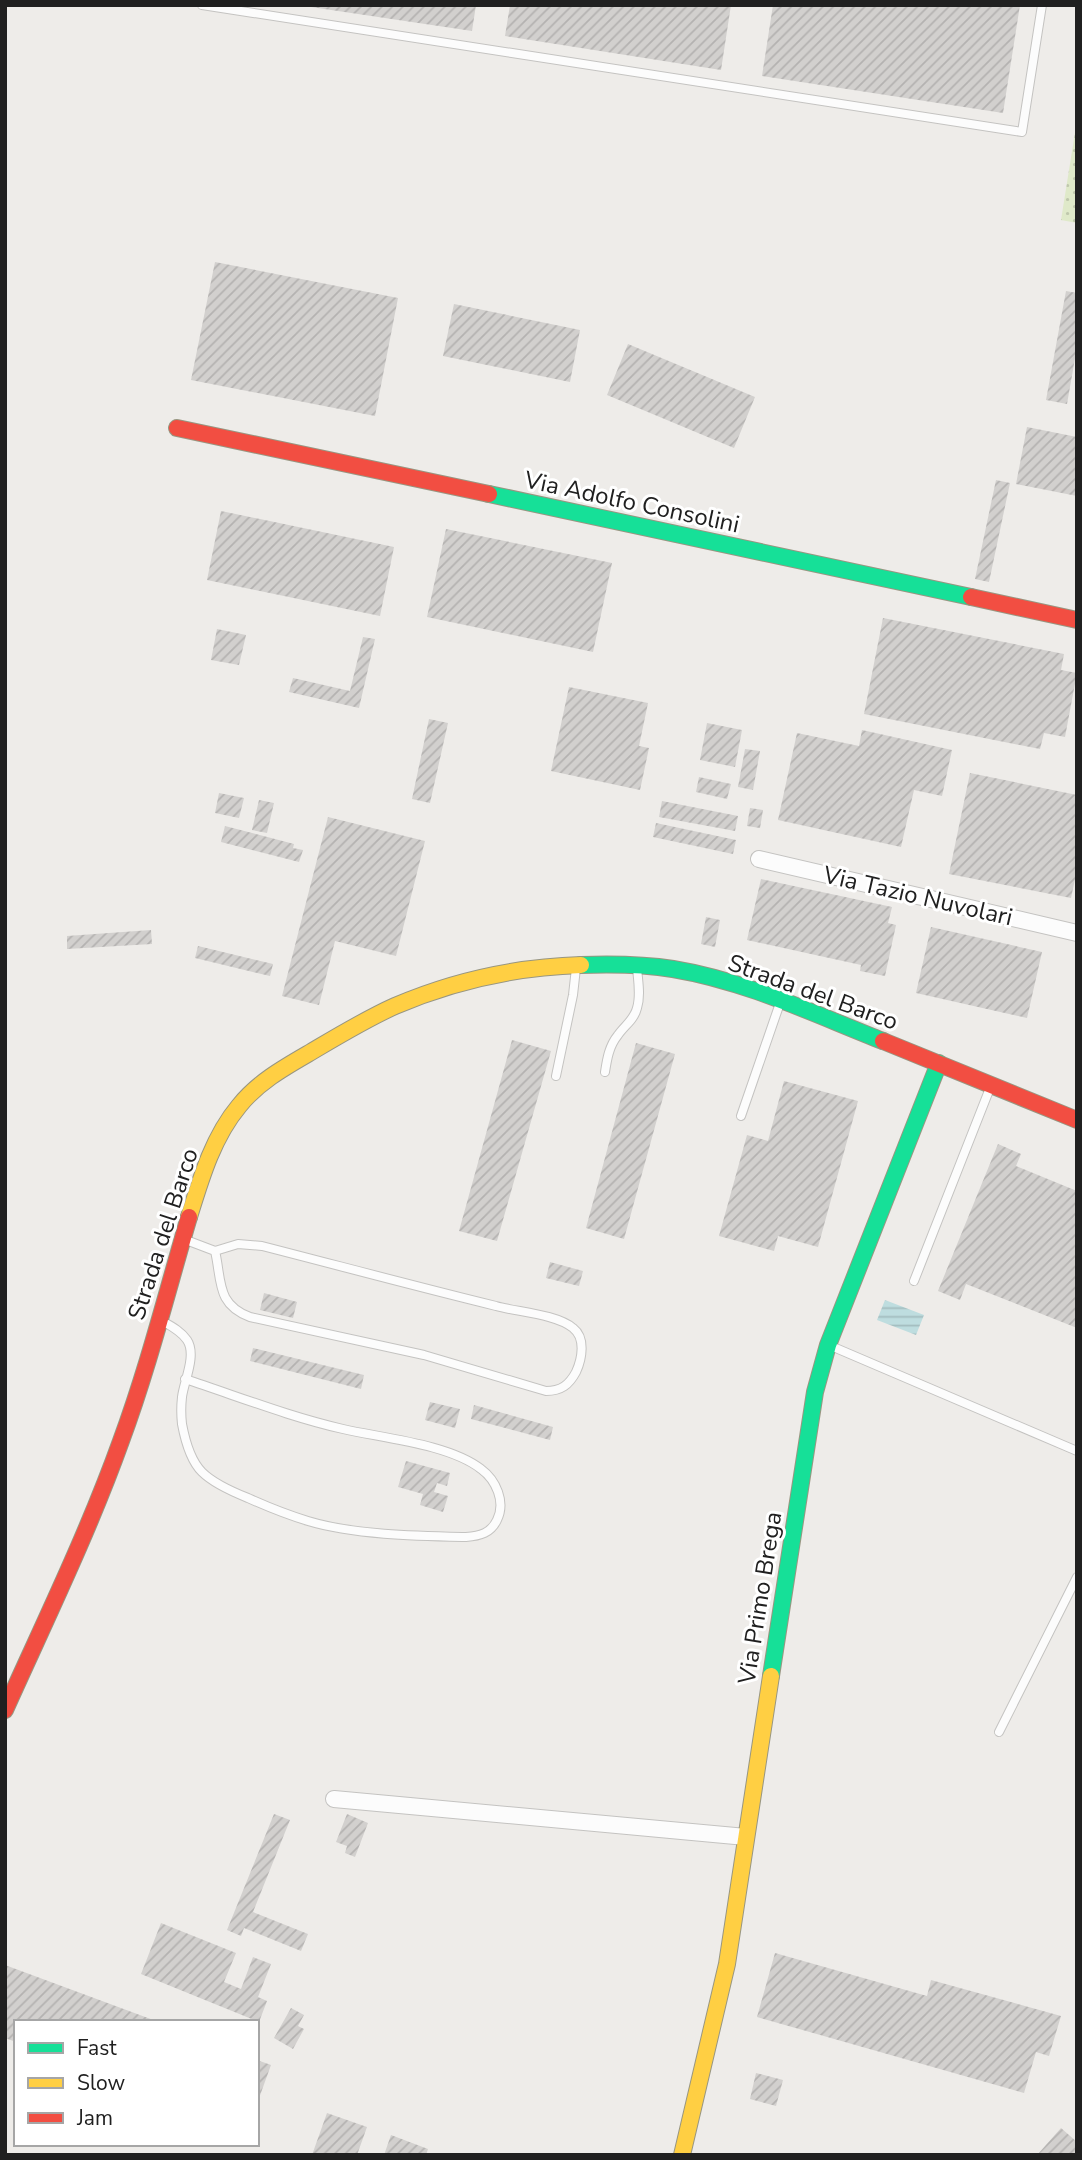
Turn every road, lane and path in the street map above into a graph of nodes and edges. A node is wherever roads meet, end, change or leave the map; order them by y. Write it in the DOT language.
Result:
graph roads {
  1 [pos="202,5"];
  2 [pos="1042,5"];
  3 [pos="177,428"];
  4 [pos="1077,620"];
  5 [pos="759,859"];
  6 [pos="1077,933"];
  7 [pos="577,965"];
  8 [pos="637,965"];
  9 [pos="781,1000"];
  10 [pos="939,1063"];
  11 [pos="605,1072"];
  12 [pos="556,1076"];
  13 [pos="991,1085"];
  14 [pos="741,1116"];
  15 [pos="1077,1120"];
  16 [pos="183,1239"];
  17 [pos="215,1251"];
  18 [pos="914,1281"];
  19 [pos="159,1319"];
  20 [pos="828,1345"];
  21 [pos="185,1379"];
  22 [pos="1077,1451"];
  23 [pos="1077,1577"];
  24 [pos="5,1710"];
  25 [pos="999,1732"];
  26 [pos="334,1799"];
  27 [pos="746,1837"];
  28 [pos="682,2155"];
  1 -- 2 [label="lane"];
  3 -- 4 [label="street, Via Adolfo Consolini"];
  5 -- 6 [label="street, Via Tazio Nuvolari"];
  7 -- 8 [label="street, Strada del Barco"];
  7 -- 12 [label="lane"];
  7 -- 16 [label="street, Strada del Barco"];
  8 -- 9 [label="street, Strada del Barco"];
  8 -- 11 [label="lane"];
  9 -- 10 [label="street, Strada del Barco"];
  9 -- 14 [label="lane"];
  10 -- 13 [label="street, Strada del Barco"];
  10 -- 20 [label="street, Via Primo Brega"];
  13 -- 15 [label="street, Strada del Barco"];
  13 -- 18 [label="lane"];
  16 -- 17 [label="lane"];
  16 -- 19 [label="street, Strada del Barco"];
  17 -- 17 [label="lane"];
  19 -- 21 [label="lane"];
  19 -- 24 [label="street, Strada del Barco"];
  20 -- 22 [label="lane"];
  20 -- 27 [label="street, Via Primo Brega"];
  21 -- 21 [label="lane"];
  23 -- 25 [label="lane"];
  26 -- 27 [label="street"];
  27 -- 28 [label="street, Via Primo Brega"];
}
